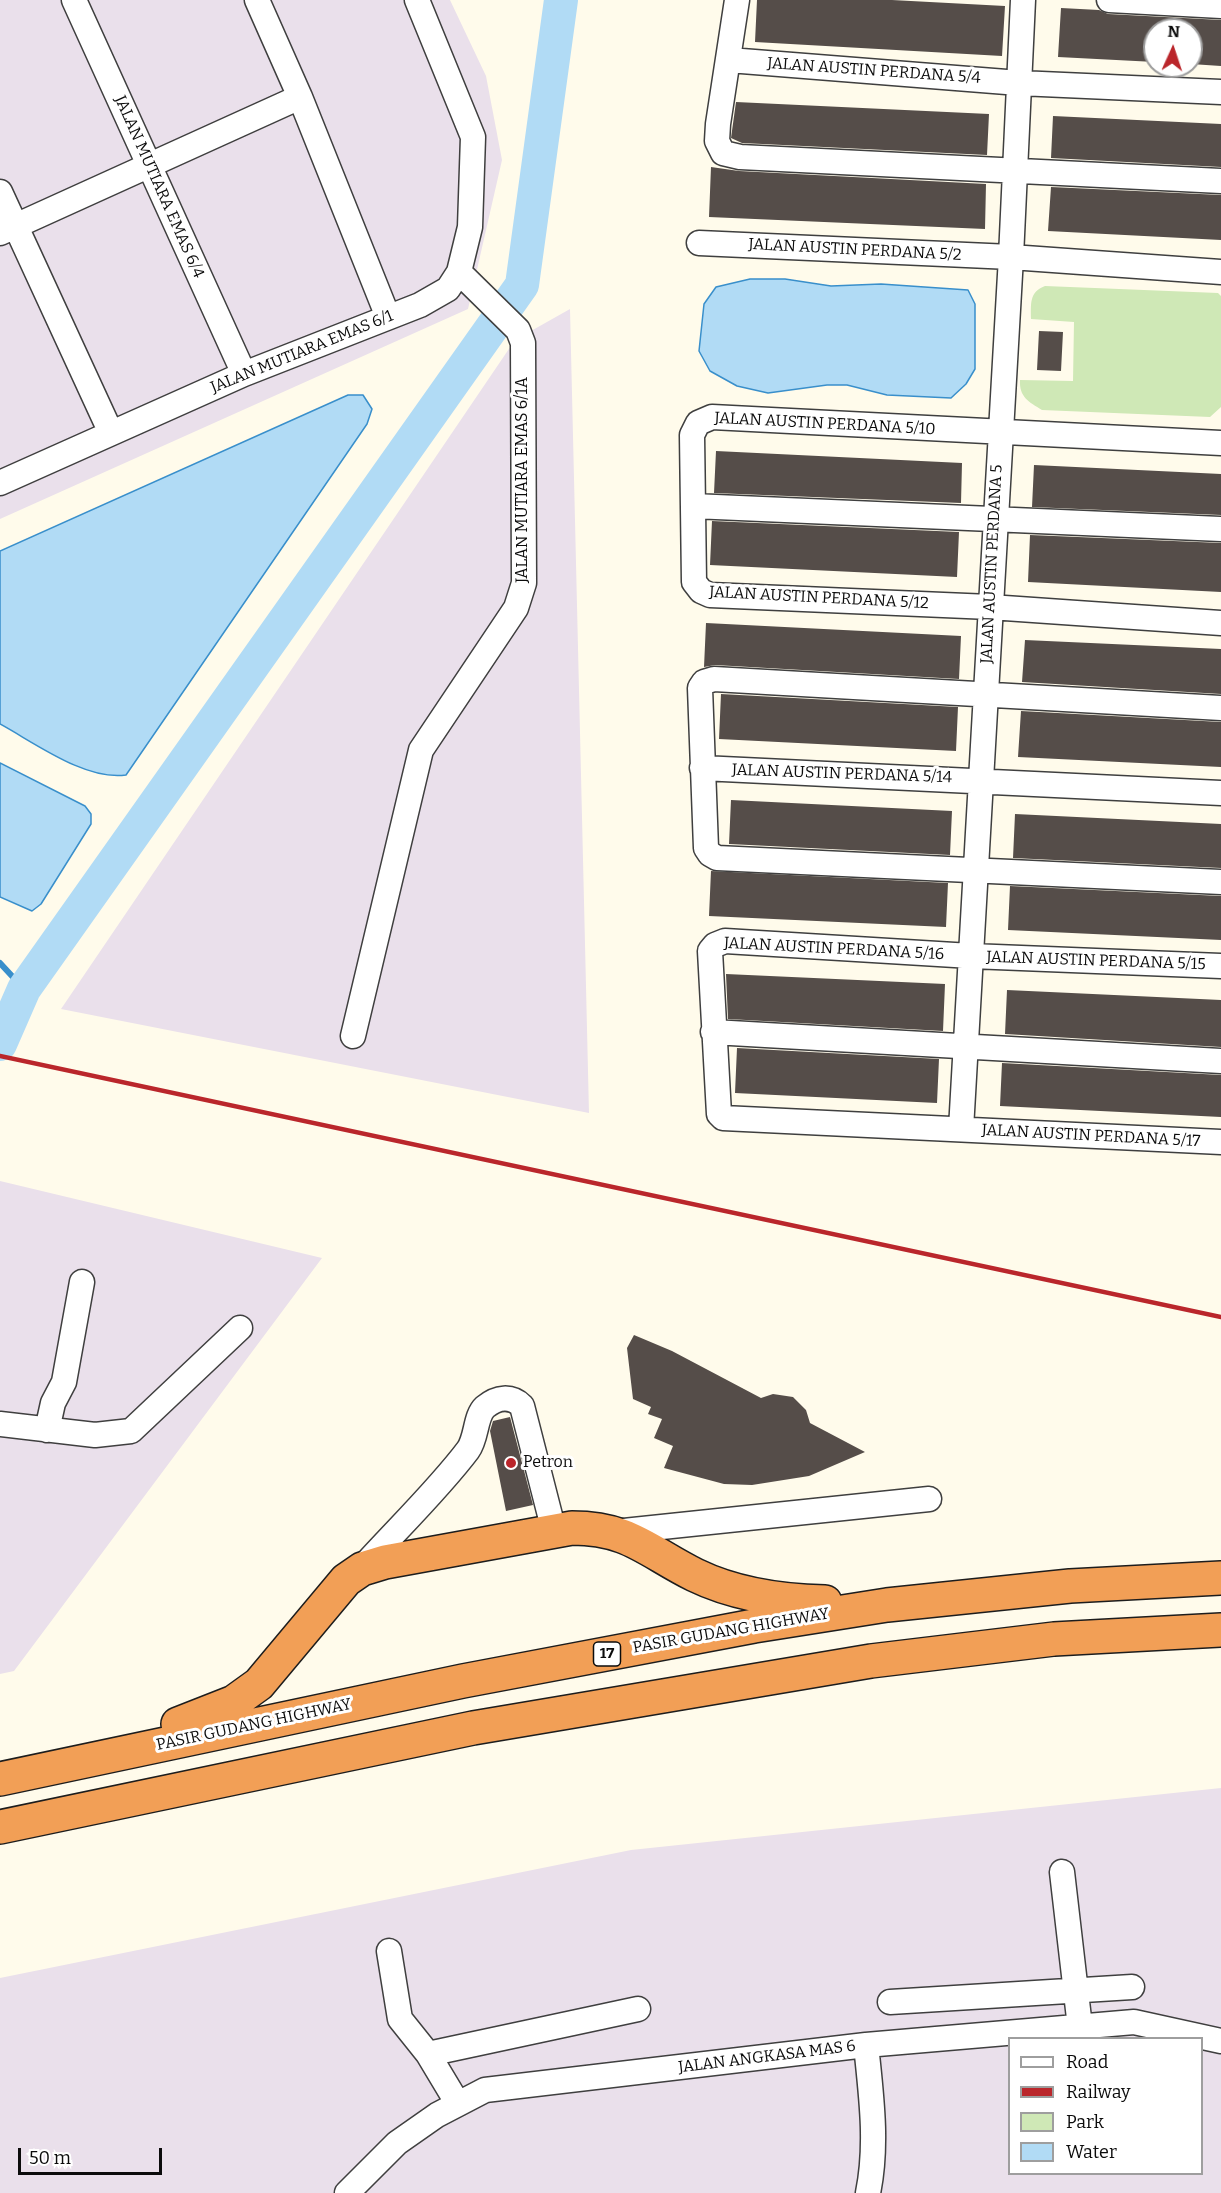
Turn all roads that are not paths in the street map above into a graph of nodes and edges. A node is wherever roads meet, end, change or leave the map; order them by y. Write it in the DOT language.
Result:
graph roads {
  1 [pos="74,0"];
  2 [pos="257,0"];
  3 [pos="417,0"];
  4 [pos="737,0"];
  5 [pos="1023,0"];
  6 [pos="1109,0"];
  7 [pos="1221,6"];
  8 [pos="729,60"];
  9 [pos="1019,83"];
  10 [pos="1221,92"];
  11 [pos="300,97"];
  12 [pos="149,166"];
  13 [pos="1014,170"];
  14 [pos="1221,181"];
  15 [pos="0,192"];
  16 [pos="8,230"];
  17 [pos="699,243"];
  18 [pos="1011,257"];
  19 [pos="459,272"];
  20 [pos="1221,272"];
  21 [pos="388,317"];
  22 [pos="244,374"];
  23 [pos="111,433"];
  24 [pos="1000,433"];
  25 [pos="1221,443"];
  26 [pos="0,483"];
  27 [pos="693,506"];
  28 [pos="995,519"];
  29 [pos="1221,529"];
  30 [pos="990,607"];
  31 [pos="1221,623"];
  32 [pos="984,694"];
  33 [pos="1221,708"];
  34 [pos="702,768"];
  35 [pos="981,780"];
  36 [pos="1221,793"];
  37 [pos="976,870"];
  38 [pos="1221,882"];
  39 [pos="971,956"];
  40 [pos="1221,966"];
  41 [pos="713,1032"];
  42 [pos="354,1036"];
  43 [pos="967,1046"];
  44 [pos="1221,1061"];
  45 [pos="961,1129"];
  46 [pos="1221,1142"];
  47 [pos="82,1282"];
  48 [pos="240,1328"];
  49 [pos="0,1424"];
  50 [pos="47,1430"];
  51 [pos="930,1499"];
  52 [pos="554,1531"];
  53 [pos="614,1532"];
  54 [pos="358,1572"];
  55 [pos="1221,1578"];
  56 [pos="887,1605"];
  57 [pos="1221,1630"];
  58 [pos="1,1779"];
  59 [pos="0,1827"];
  60 [pos="1062,1872"];
  61 [pos="388,1951"];
  62 [pos="1132,1987"];
  63 [pos="1075,1989"];
  64 [pos="890,2002"];
  65 [pos="638,2009"];
  66 [pos="1080,2027"];
  67 [pos="1218,2035"];
  68 [pos="866,2045"];
  69 [pos="428,2054"];
  70 [pos="458,2104"];
  71 [pos="347,2193"];
  72 [pos="868,2193"];
  1 -- 12 [label="street, JALAN MUTIARA EMAS 6/4"];
  2 -- 11 [label="street"];
  3 -- 19 [label="street, JALAN MUTIARA EMAS 6/1"];
  4 -- 8 [label="street"];
  5 -- 9 [label="street, JALAN AUSTIN PERDANA 5"];
  6 -- 7 [label="street"];
  8 -- 9 [label="street, JALAN AUSTIN PERDANA 5/4"];
  8 -- 13 [label="street"];
  9 -- 10 [label="street, JALAN AUSTIN PERDANA 5/4"];
  9 -- 13 [label="street, JALAN AUSTIN PERDANA 5"];
  11 -- 12 [label="street"];
  11 -- 21 [label="street"];
  12 -- 16 [label="street"];
  12 -- 22 [label="street, JALAN MUTIARA EMAS 6/4"];
  13 -- 14 [label="street"];
  13 -- 18 [label="street, JALAN AUSTIN PERDANA 5"];
  15 -- 16 [label="street"];
  16 -- 23 [label="street"];
  17 -- 18 [label="street, JALAN AUSTIN PERDANA 5/2"];
  18 -- 20 [label="street, JALAN AUSTIN PERDANA 5/2"];
  18 -- 24 [label="street, JALAN AUSTIN PERDANA 5"];
  19 -- 21 [label="street, JALAN MUTIARA EMAS 6/1"];
  19 -- 42 [label="street, JALAN MUTIARA EMAS 6/1A"];
  21 -- 22 [label="street, JALAN MUTIARA EMAS 6/1"];
  22 -- 23 [label="street, JALAN MUTIARA EMAS 6/1"];
  23 -- 26 [label="street, JALAN MUTIARA EMAS 6/1"];
  24 -- 25 [label="street, JALAN AUSTIN PERDANA 5/10"];
  24 -- 27 [label="street, JALAN AUSTIN PERDANA 5/10"];
  24 -- 28 [label="street, JALAN AUSTIN PERDANA 5"];
  27 -- 28 [label="street"];
  27 -- 30 [label="street, JALAN AUSTIN PERDANA 5/12"];
  28 -- 29 [label="street"];
  28 -- 30 [label="street, JALAN AUSTIN PERDANA 5"];
  30 -- 31 [label="street"];
  30 -- 32 [label="street, JALAN AUSTIN PERDANA 5"];
  32 -- 33 [label="street"];
  32 -- 34 [label="street"];
  32 -- 35 [label="street, JALAN AUSTIN PERDANA 5"];
  34 -- 35 [label="street, JALAN AUSTIN PERDANA 5/14"];
  34 -- 37 [label="street"];
  35 -- 36 [label="street, JALAN AUSTIN PERDANA 5/14"];
  35 -- 37 [label="street, JALAN AUSTIN PERDANA 5"];
  37 -- 38 [label="street"];
  37 -- 39 [label="street, JALAN AUSTIN PERDANA 5"];
  39 -- 40 [label="street, JALAN AUSTIN PERDANA 5/15"];
  39 -- 41 [label="street, JALAN AUSTIN PERDANA 5/16"];
  39 -- 43 [label="street, JALAN AUSTIN PERDANA 5"];
  41 -- 43 [label="street"];
  41 -- 45 [label="street, JALAN AUSTIN PERDANA 5/17"];
  43 -- 44 [label="street"];
  43 -- 45 [label="street, JALAN AUSTIN PERDANA 5"];
  45 -- 46 [label="street, JALAN AUSTIN PERDANA 5/17"];
  47 -- 50 [label="street"];
  48 -- 50 [label="street"];
  49 -- 50 [label="street"];
  51 -- 53 [label="street"];
  52 -- 53 [label="highway"];
  52 -- 54 [label="highway"];
  52 -- 54 [label="street"];
  53 -- 56 [label="highway"];
  54 -- 58 [label="highway"];
  55 -- 56 [label="highway, PASIR GUDANG HIGHWAY / 17"];
  56 -- 58 [label="highway, PASIR GUDANG HIGHWAY / 17"];
  57 -- 59 [label="highway"];
  60 -- 63 [label="street"];
  61 -- 69 [label="street"];
  62 -- 63 [label="street"];
  63 -- 64 [label="street"];
  63 -- 66 [label="street"];
  65 -- 69 [label="street"];
  66 -- 67 [label="street, JALAN ANGKASA MAS 6"];
  66 -- 68 [label="street, JALAN ANGKASA MAS 6"];
  68 -- 70 [label="street, JALAN ANGKASA MAS 6"];
  68 -- 72 [label="street"];
  69 -- 70 [label="street"];
  70 -- 71 [label="street, JALAN ANGKASA MAS 6"];
}
